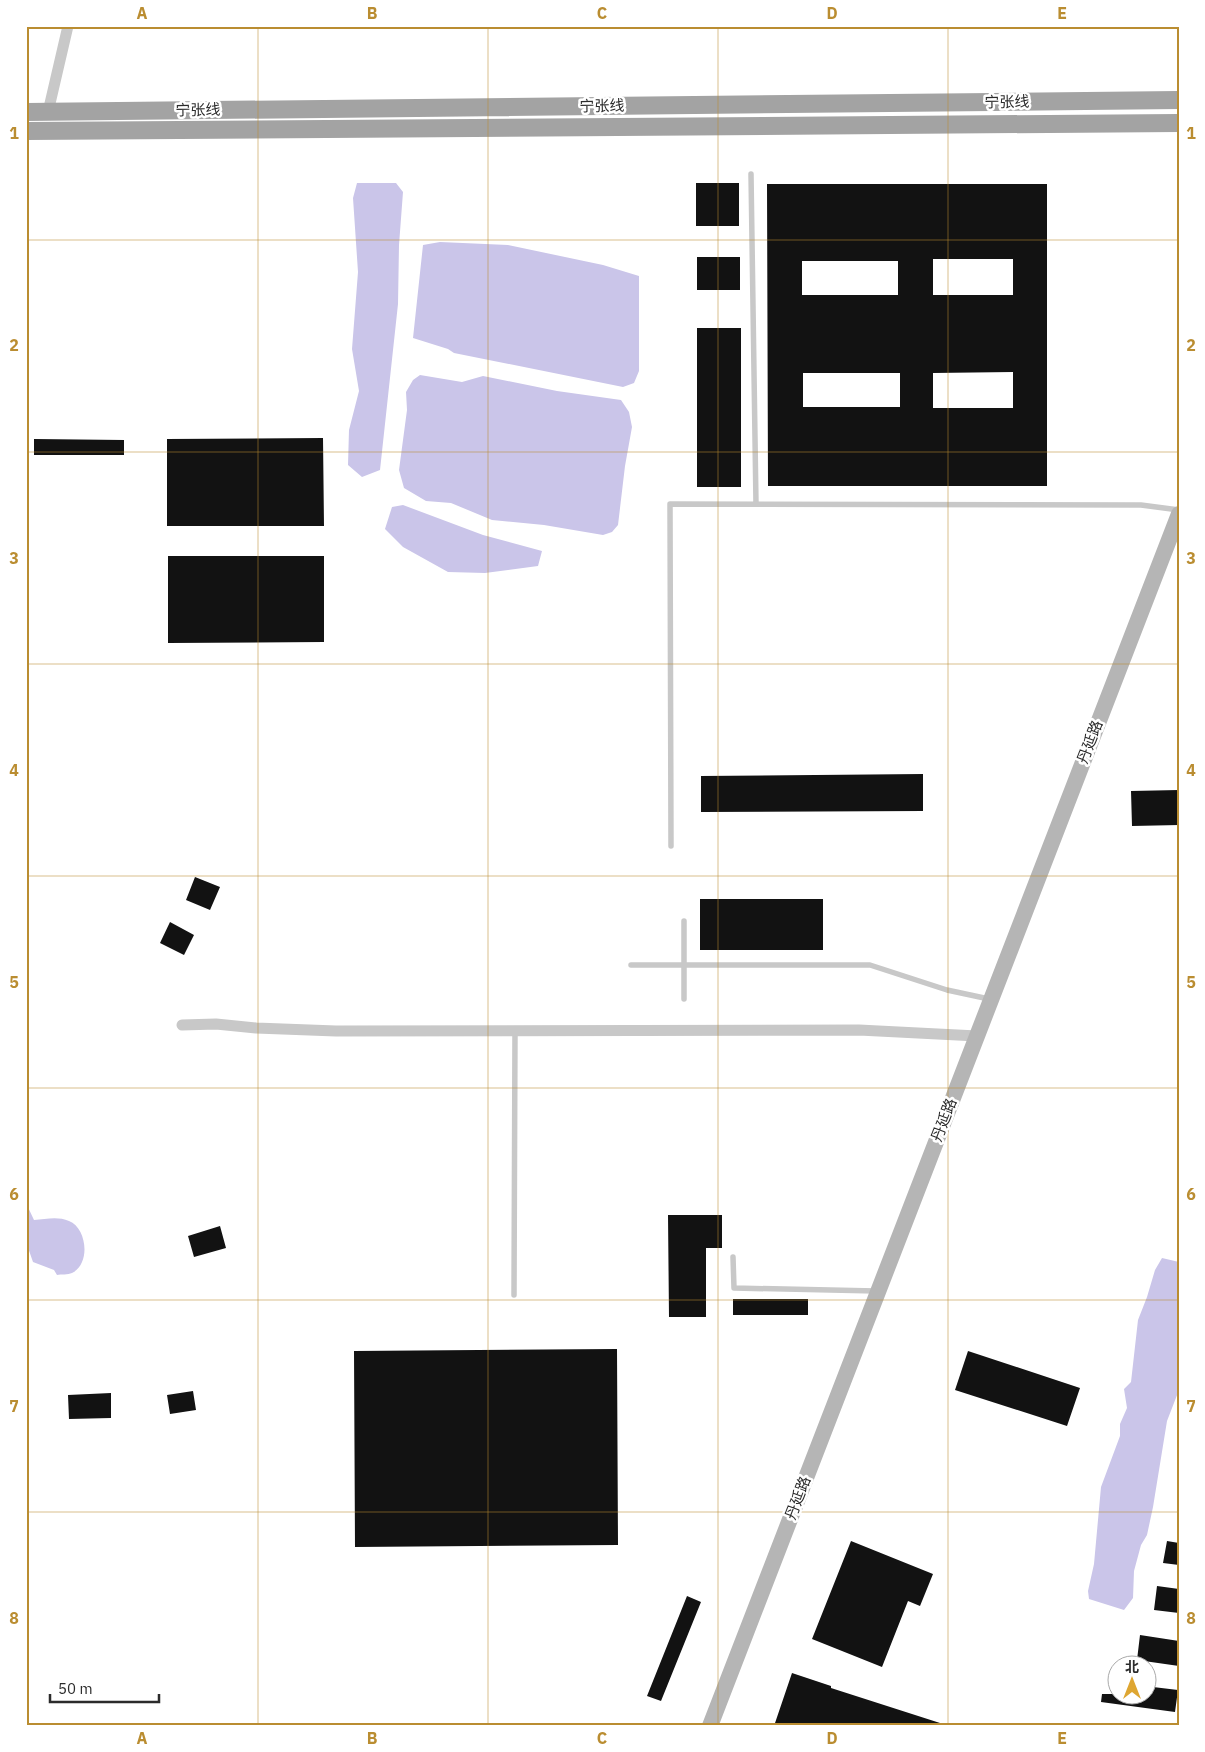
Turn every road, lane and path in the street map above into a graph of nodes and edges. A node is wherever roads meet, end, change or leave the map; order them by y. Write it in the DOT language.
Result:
graph roads {
  1 [pos="68,26"];
  2 [pos="1179,100"];
  3 [pos="26,112"];
  4 [pos="48,112"];
  5 [pos="1179,123"];
  6 [pos="26,131"];
  7 [pos="751,174"];
  8 [pos="756,504"];
  9 [pos="1179,510"];
  10 [pos="1179,514"];
  11 [pos="671,846"];
  12 [pos="684,921"];
  13 [pos="631,965"];
  14 [pos="684,965"];
  15 [pos="684,999"];
  16 [pos="991,1000"];
  17 [pos="182,1025"];
  18 [pos="515,1030"];
  19 [pos="977,1036"];
  20 [pos="733,1257"];
  21 [pos="878,1291"];
  22 [pos="514,1295"];
  23 [pos="710,1726"];
  1 -- 4 [label="street"];
  2 -- 4 [label="main road, 宁张线"];
  3 -- 4 [label="main road, 宁张线"];
  5 -- 6 [label="main road, 宁张线"];
  7 -- 8 [label="lane"];
  8 -- 9 [label="lane"];
  8 -- 11 [label="lane"];
  10 -- 16 [label="main road, 丹延路"];
  12 -- 14 [label="lane"];
  13 -- 14 [label="lane"];
  14 -- 15 [label="lane"];
  14 -- 16 [label="lane"];
  16 -- 19 [label="main road, 丹延路"];
  17 -- 18 [label="street"];
  18 -- 19 [label="street"];
  18 -- 22 [label="lane"];
  19 -- 21 [label="main road, 丹延路"];
  20 -- 21 [label="lane"];
  21 -- 23 [label="main road, 丹延路"];
}
